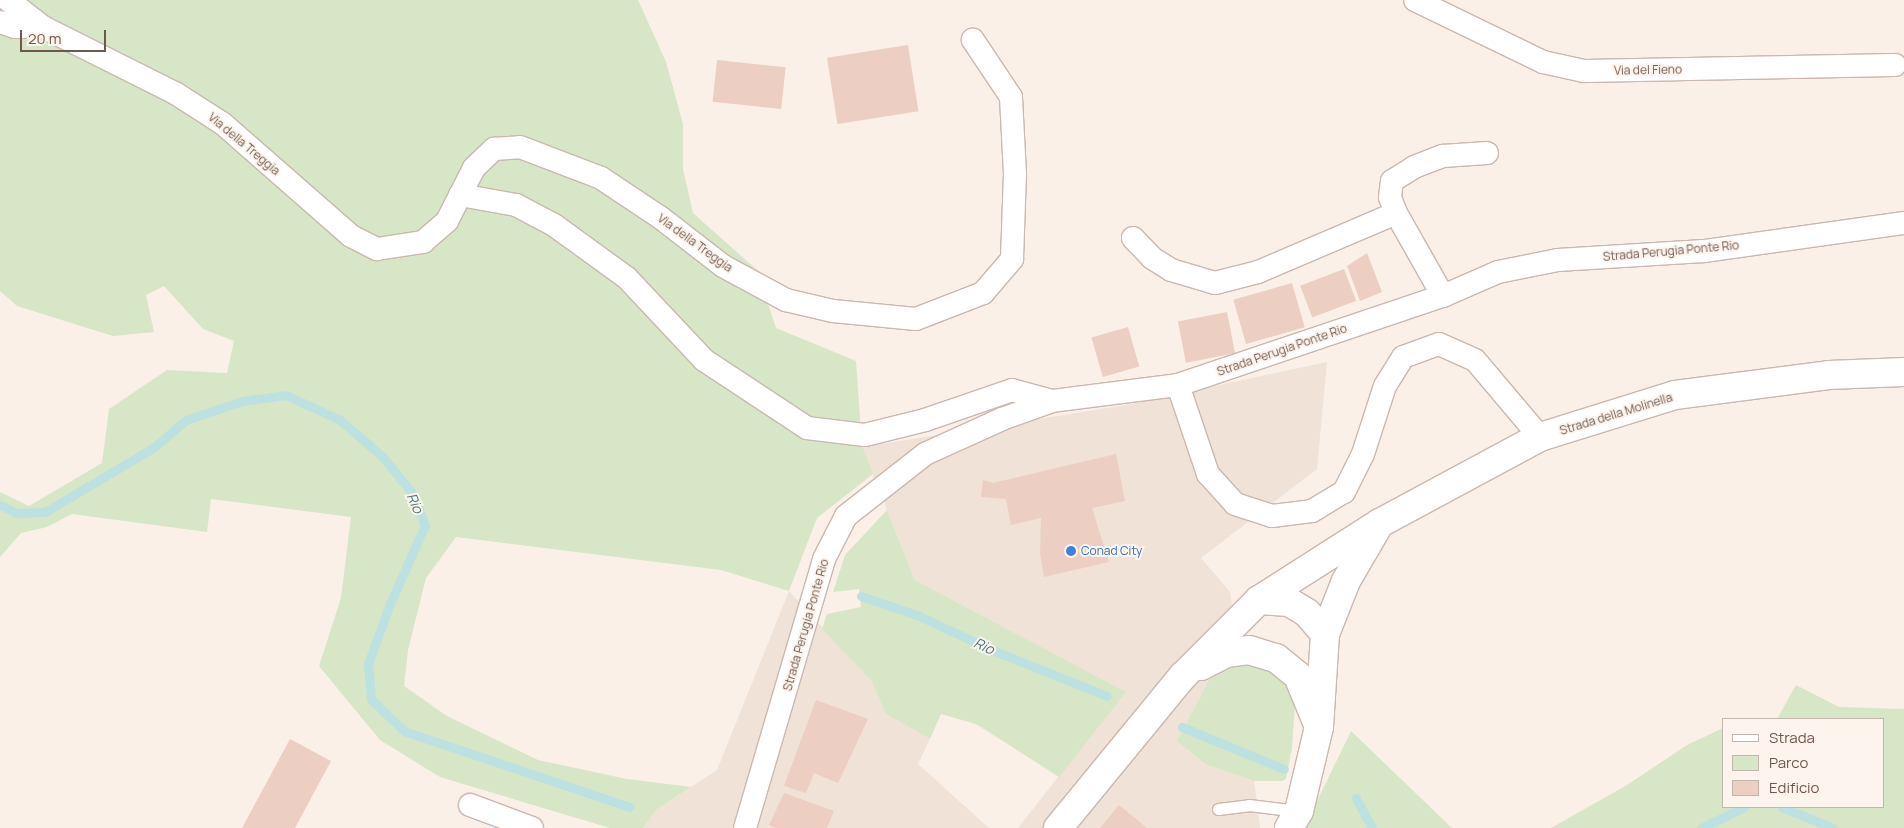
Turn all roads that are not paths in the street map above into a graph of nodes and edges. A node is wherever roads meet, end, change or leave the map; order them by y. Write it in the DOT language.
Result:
graph roads {
  1 [pos="8,0"];
  2 [pos="1415,0"];
  3 [pos="0,22"];
  4 [pos="43,26"];
  5 [pos="973,40"];
  6 [pos="1895,66"];
  7 [pos="1487,152"];
  8 [pos="460,195"];
  9 [pos="1396,213"];
  10 [pos="1904,223"];
  11 [pos="1133,238"];
  12 [pos="1443,296"];
  13 [pos="1904,366"];
  14 [pos="1904,372"];
  15 [pos="1860,374"];
  16 [pos="1178,385"];
  17 [pos="1052,401"];
  18 [pos="1540,437"];
  19 [pos="1380,522"];
  20 [pos="1259,600"];
  21 [pos="1325,634"];
  22 [pos="1183,676"];
  23 [pos="1319,728"];
  24 [pos="470,805"];
  25 [pos="1218,809"];
  26 [pos="1294,819"];
  27 [pos="532,828"];
  28 [pos="745,828"];
  29 [pos="1058,828"];
  1 -- 4 [label="street, Via della Treggia"];
  2 -- 6 [label="street, Via del Fieno"];
  3 -- 4 [label="street"];
  4 -- 8 [label="street, Via della Treggia"];
  5 -- 8 [label="street, Via della Treggia"];
  7 -- 9 [label="street"];
  8 -- 17 [label="street"];
  9 -- 11 [label="street"];
  9 -- 12 [label="street"];
  10 -- 12 [label="street, Strada Perugia Ponte Rio"];
  12 -- 16 [label="street, Strada Perugia Ponte Rio"];
  13 -- 15 [label="lane"];
  14 -- 15 [label="main road, Strada della Molinella"];
  15 -- 18 [label="main road, Strada della Molinella"];
  16 -- 17 [label="street, Strada Perugia Ponte Rio"];
  16 -- 18 [label="street"];
  17 -- 28 [label="street, Strada Perugia Ponte Rio"];
  18 -- 19 [label="main road, Strada della Molinella"];
  19 -- 20 [label="main road"];
  19 -- 21 [label="main road"];
  20 -- 21 [label="main road"];
  20 -- 22 [label="main road"];
  21 -- 23 [label="main road"];
  22 -- 23 [label="main road"];
  22 -- 29 [label="main road"];
  23 -- 26 [label="main road"];
  24 -- 27 [label="street"];
  25 -- 26 [label="lane"];
}
